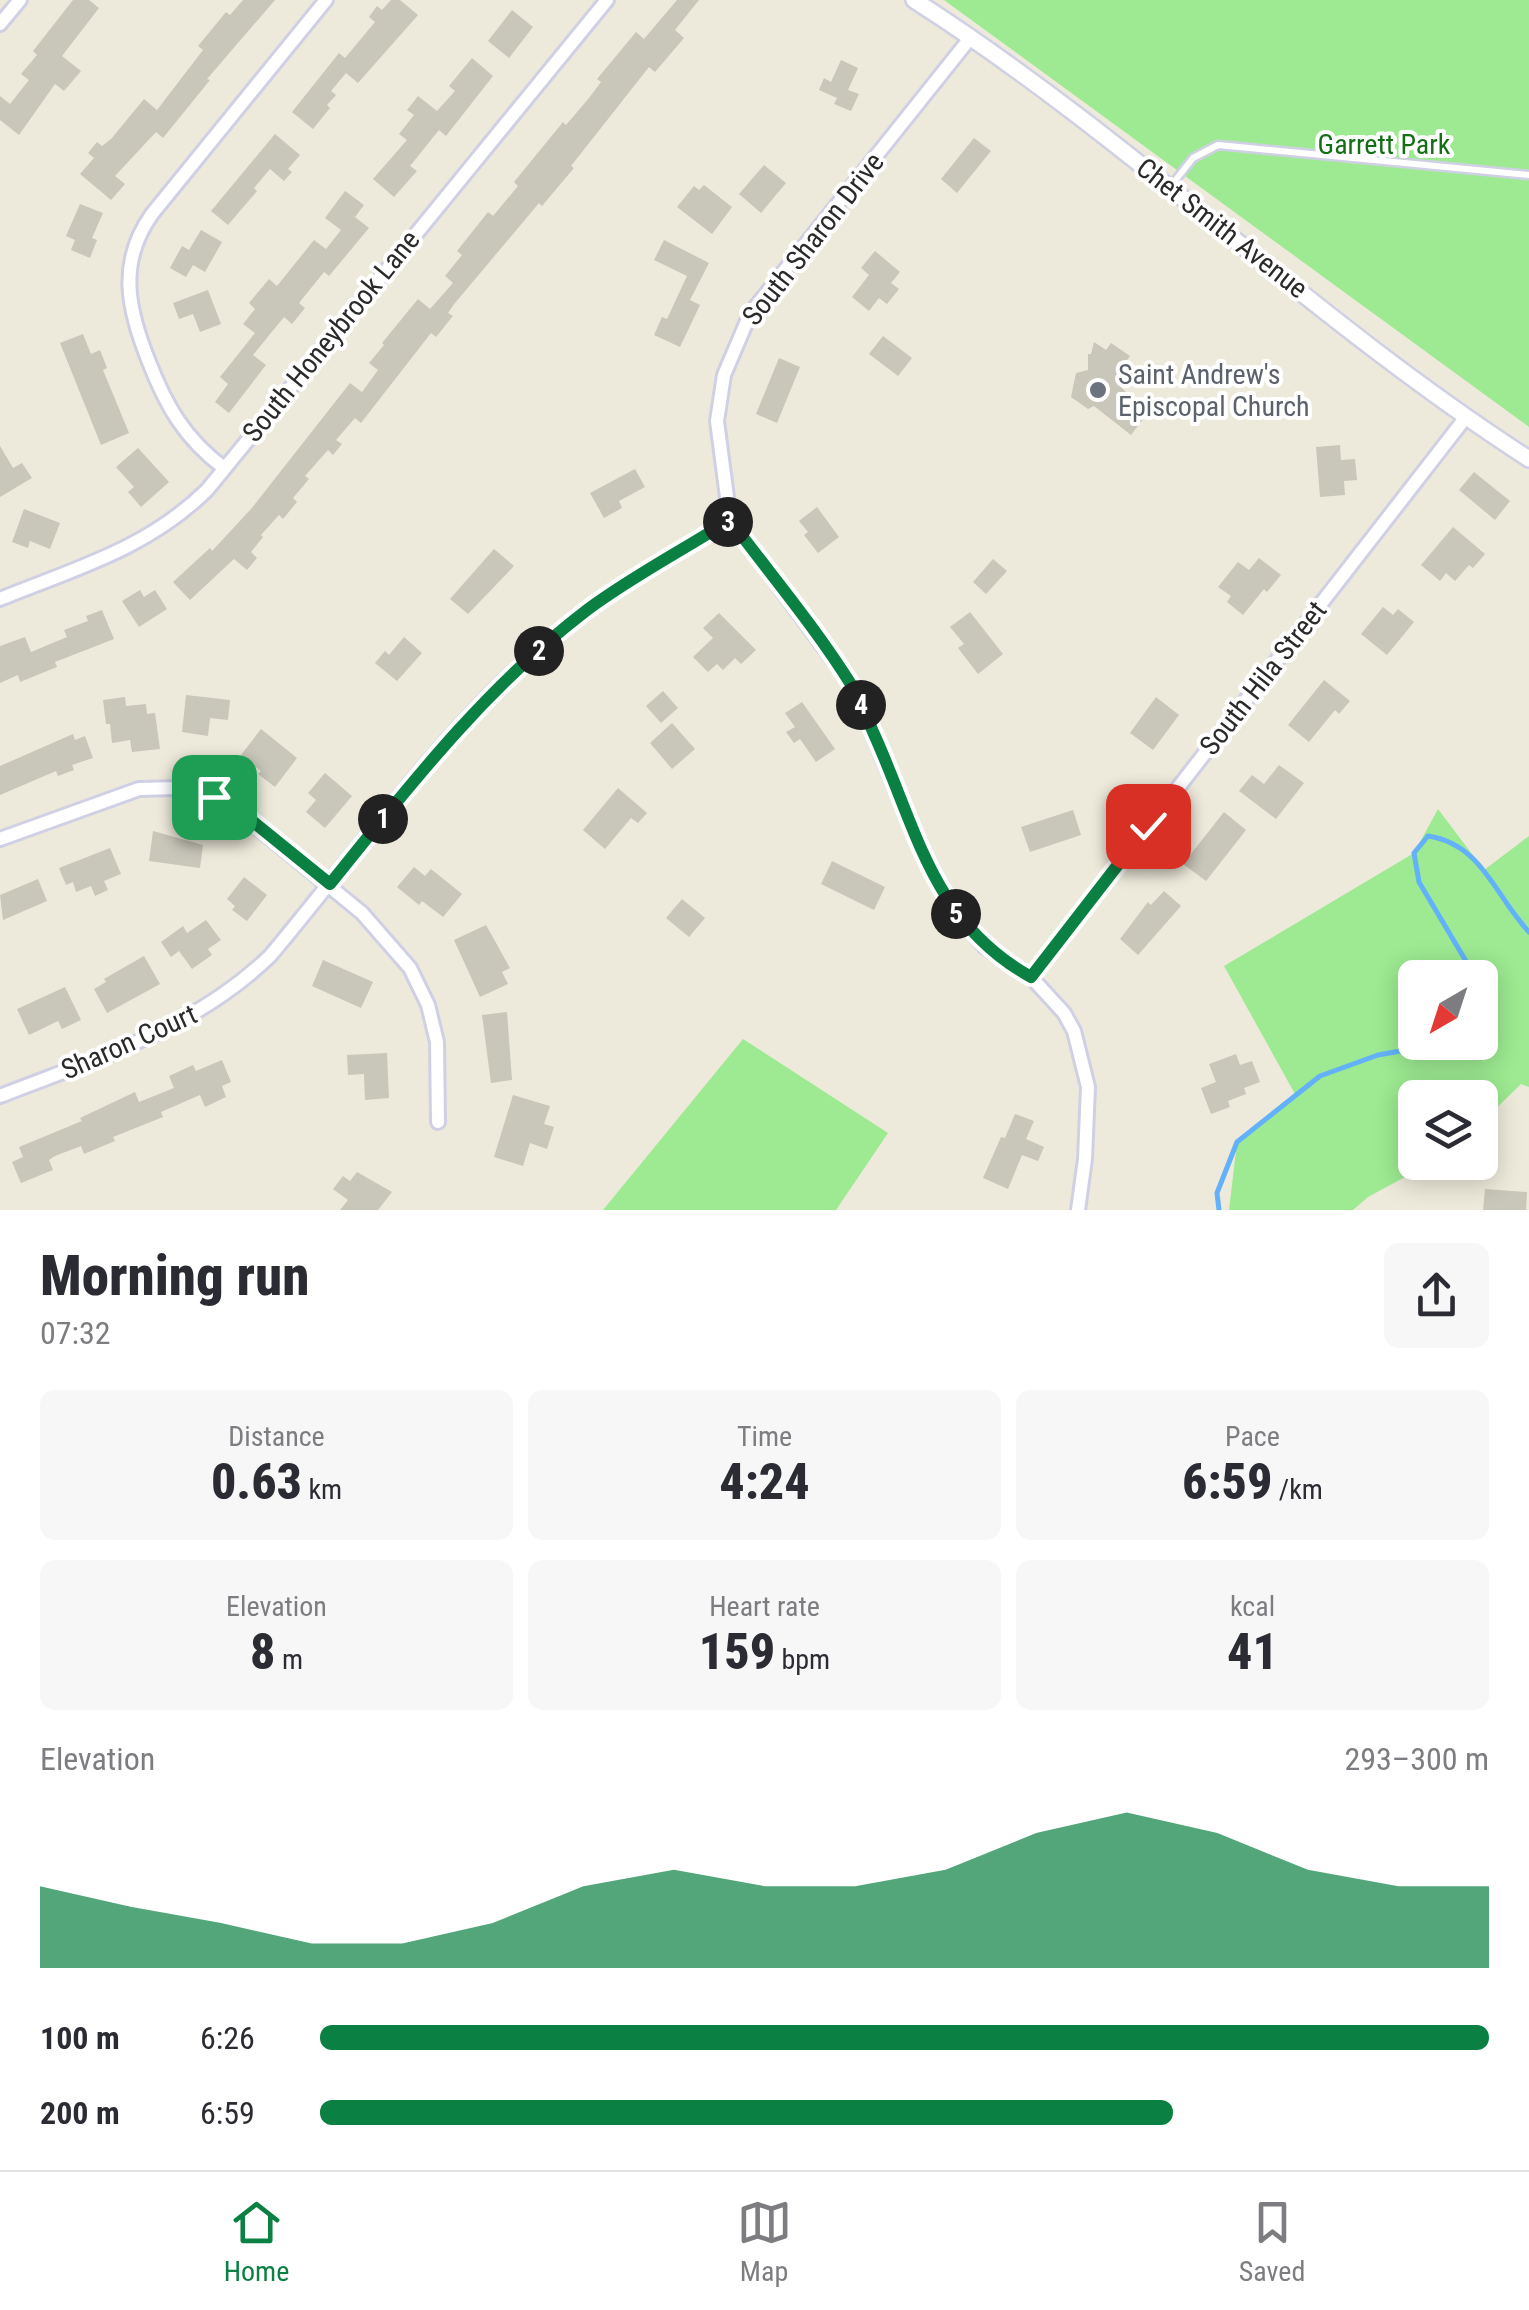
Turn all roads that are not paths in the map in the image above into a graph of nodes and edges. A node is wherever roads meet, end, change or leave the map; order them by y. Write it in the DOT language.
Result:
graph roads {
  1 [pos="20,0"];
  2 [pos="326,0"];
  3 [pos="607,0"];
  4 [pos="914,0"];
  5 [pos="0,24"];
  6 [pos="971,36"];
  7 [pos="1529,175"];
  8 [pos="1169,188"];
  9 [pos="1466,417"];
  10 [pos="1529,459"];
  11 [pos="224,468"];
  12 [pos="730,520"];
  13 [pos="0,599"];
  14 [pos="0,839"];
  15 [pos="330,884"];
  16 [pos="1031,977"];
  17 [pos="0,1096"];
  18 [pos="438,1122"];
  19 [pos="1078,1210"];
  1 -- 5 [label="street"];
  2 -- 11 [label="street"];
  3 -- 11 [label="street, South Honeybrook Lane"];
  4 -- 6 [label="street, Chet Smith Avenue"];
  6 -- 8 [label="street, Chet Smith Avenue"];
  6 -- 12 [label="street, South Sharon Drive"];
  7 -- 8 [label="lane"];
  8 -- 9 [label="street, Chet Smith Avenue"];
  9 -- 10 [label="street, Chet Smith Avenue"];
  9 -- 16 [label="street, South Hila Street"];
  11 -- 13 [label="street, South Honeybrook Lane"];
  12 -- 15 [label="street"];
  12 -- 16 [label="street"];
  14 -- 15 [label="street"];
  15 -- 17 [label="street, Sharon Court"];
  15 -- 18 [label="street"];
  16 -- 19 [label="street"];
}
